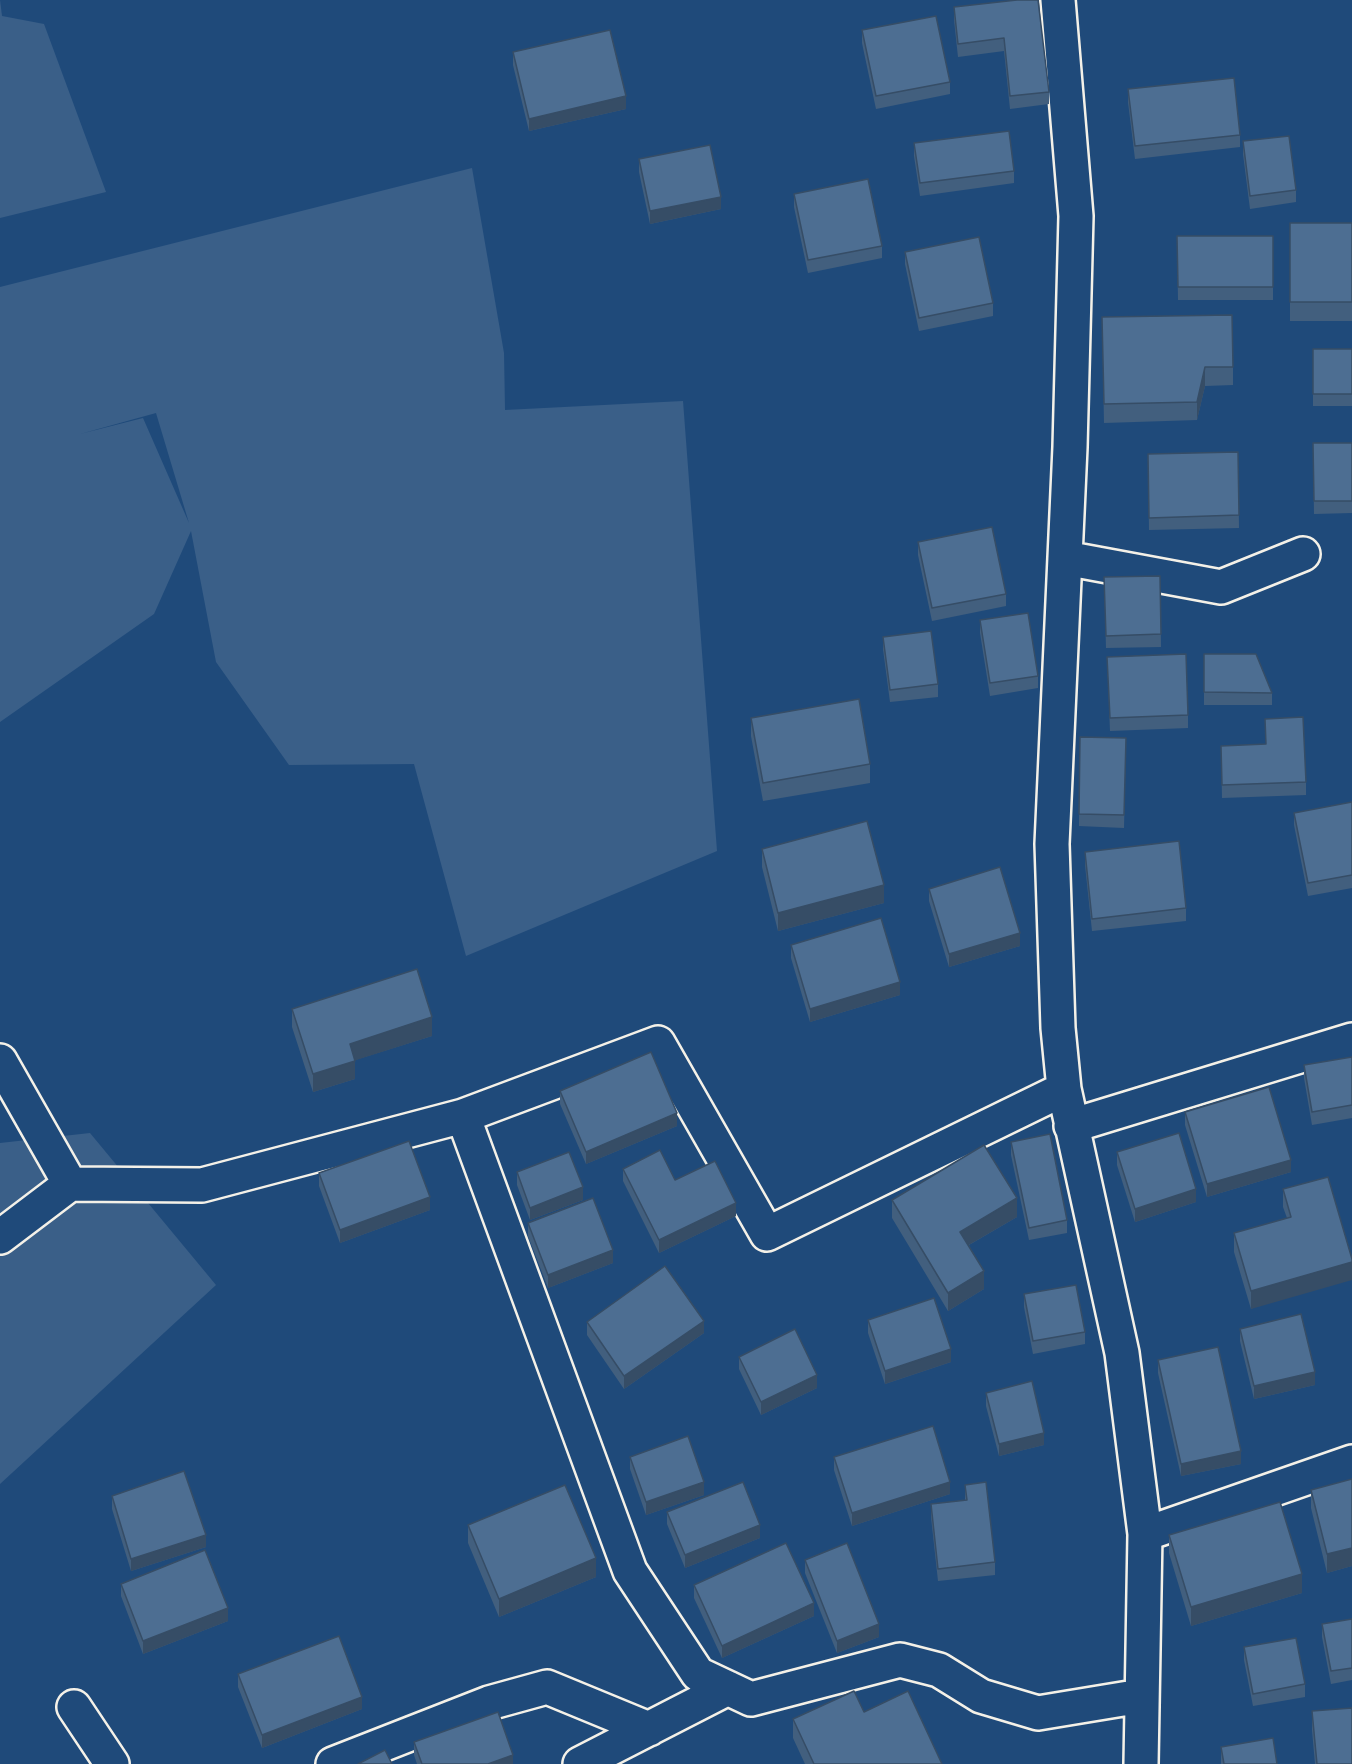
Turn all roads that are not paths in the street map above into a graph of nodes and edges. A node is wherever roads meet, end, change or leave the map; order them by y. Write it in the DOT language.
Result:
graph roads {
  1 [pos="1058,0"];
  2 [pos="1304,554"];
  3 [pos="1065,558"];
  4 [pos="1352,1040"];
  5 [pos="0,1061"];
  6 [pos="1064,1089"];
  7 [pos="463,1116"];
  8 [pos="1071,1126"];
  9 [pos="70,1184"];
  10 [pos="0,1237"];
  11 [pos="1352,1462"];
  12 [pos="1146,1534"];
  13 [pos="728,1688"];
  14 [pos="1141,1696"];
  15 [pos="74,1707"];
  16 [pos="649,1729"];
  17 [pos="112,1764"];
  18 [pos="333,1764"];
  19 [pos="580,1764"];
  20 [pos="1141,1764"];
  1 -- 3 [label="street"];
  2 -- 3 [label="street"];
  3 -- 6 [label="street"];
  4 -- 8 [label="street"];
  5 -- 9 [label="street"];
  6 -- 7 [label="street"];
  6 -- 8 [label="street"];
  7 -- 9 [label="street"];
  7 -- 13 [label="street"];
  8 -- 12 [label="street"];
  9 -- 10 [label="street"];
  11 -- 12 [label="street"];
  12 -- 14 [label="street"];
  13 -- 14 [label="street"];
  13 -- 16 [label="street"];
  14 -- 20 [label="street"];
  15 -- 17 [label="street"];
  16 -- 18 [label="street"];
  16 -- 19 [label="street"];
}
